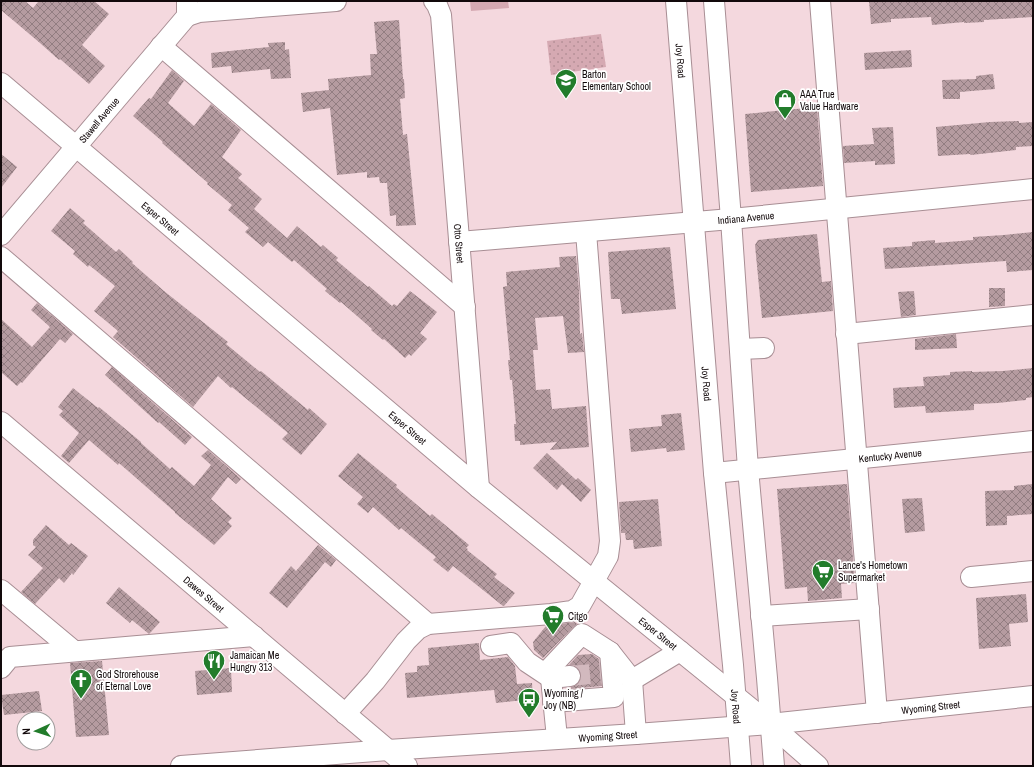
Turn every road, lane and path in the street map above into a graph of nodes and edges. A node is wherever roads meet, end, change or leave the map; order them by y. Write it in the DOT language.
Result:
graph roads {
  1 [pos="336,1"];
  2 [pos="434,1"];
  3 [pos="676,1"];
  4 [pos="714,1"];
  5 [pos="820,1"];
  6 [pos="187,8"];
  7 [pos="161,46"];
  8 [pos="1,83"];
  9 [pos="76,146"];
  10 [pos="1033,189"];
  11 [pos="836,209"];
  12 [pos="731,219"];
  13 [pos="694,222"];
  14 [pos="586,232"];
  15 [pos="1,235"];
  16 [pos="459,242"];
  17 [pos="1,257"];
  18 [pos="465,307"];
  19 [pos="1033,315"];
  20 [pos="845,341"];
  21 [pos="764,348"];
  22 [pos="740,350"];
  23 [pos="1,422"];
  24 [pos="1033,441"];
  25 [pos="856,459"];
  26 [pos="748,469"];
  27 [pos="714,473"];
  28 [pos="479,488"];
  29 [pos="1033,571"];
  30 [pos="971,577"];
  31 [pos="594,581"];
  32 [pos="1,590"];
  33 [pos="869,609"];
  34 [pos="428,624"];
  35 [pos="761,624"];
  36 [pos="730,634"];
  37 [pos="254,636"];
  38 [pos="491,646"];
  39 [pos="74,652"];
  40 [pos="610,652"];
  41 [pos="680,652"];
  42 [pos="1,668"];
  43 [pos="560,677"];
  44 [pos="632,680"];
  45 [pos="736,696"];
  46 [pos="1033,696"];
  47 [pos="553,702"];
  48 [pos="878,713"];
  49 [pos="345,714"];
  50 [pos="770,724"];
  51 [pos="738,726"];
  52 [pos="636,734"];
  53 [pos="557,738"];
  54 [pos="388,750"];
  55 [pos="204,765"];
  56 [pos="181,766"];
  57 [pos="407,766"];
  58 [pos="741,766"];
  59 [pos="774,766"];
  60 [pos="818,766"];
  1 -- 6 [label="street"];
  2 -- 16 [label="street, Otto Street"];
  3 -- 13 [label="street, Joy Road"];
  4 -- 12 [label="street"];
  5 -- 11 [label="street"];
  6 -- 7 [label="street, Stawell Avenue"];
  7 -- 9 [label="street, Stawell Avenue"];
  7 -- 18 [label="street"];
  8 -- 9 [label="street, Esper Street"];
  9 -- 15 [label="street, Stawell Avenue"];
  9 -- 28 [label="street, Esper Street"];
  10 -- 11 [label="street, Indiana Avenue"];
  11 -- 12 [label="street, Indiana Avenue"];
  11 -- 20 [label="street"];
  12 -- 13 [label="street, Indiana Avenue"];
  12 -- 22 [label="street"];
  13 -- 14 [label="street, Indiana Avenue"];
  13 -- 27 [label="street, Joy Road"];
  14 -- 16 [label="street, Indiana Avenue"];
  14 -- 31 [label="street"];
  16 -- 18 [label="street, Otto Street"];
  17 -- 34 [label="street"];
  18 -- 28 [label="street, Otto Street"];
  19 -- 20 [label="street"];
  20 -- 25 [label="street"];
  21 -- 22 [label="street"];
  22 -- 26 [label="street"];
  23 -- 37 [label="street, Dawes Street"];
  24 -- 25 [label="street, Kentucky Avenue"];
  25 -- 26 [label="street, Kentucky Avenue"];
  25 -- 33 [label="street"];
  26 -- 27 [label="street, Kentucky Avenue"];
  26 -- 35 [label="street"];
  27 -- 36 [label="street, Joy Road"];
  28 -- 31 [label="street, Esper Street"];
  29 -- 30 [label="street"];
  31 -- 34 [label="street"];
  31 -- 41 [label="street, Esper Street"];
  32 -- 39 [label="street"];
  33 -- 35 [label="street"];
  33 -- 48 [label="street"];
  34 -- 49 [label="street"];
  35 -- 36 [label="street"];
  35 -- 50 [label="street"];
  36 -- 45 [label="street, Joy Road"];
  37 -- 39 [label="street"];
  37 -- 49 [label="street, Dawes Street"];
  38 -- 43 [label="street"];
  39 -- 42 [label="street"];
  40 -- 43 [label="street"];
  40 -- 44 [label="street"];
  40 -- 47 [label="street"];
  41 -- 44 [label="street"];
  41 -- 45 [label="street, Esper Street"];
  43 -- 47 [label="street"];
  44 -- 52 [label="street"];
  45 -- 50 [label="street, Esper Street"];
  45 -- 51 [label="street, Joy Road"];
  46 -- 48 [label="street, Wyoming Street"];
  47 -- 53 [label="street"];
  48 -- 50 [label="street, Wyoming Street"];
  49 -- 54 [label="street, Dawes Street"];
  50 -- 51 [label="street, Wyoming Street"];
  50 -- 59 [label="street"];
  50 -- 60 [label="street, Esper Street"];
  51 -- 52 [label="street, Wyoming Street"];
  51 -- 58 [label="street, Joy Road"];
  52 -- 53 [label="street, Wyoming Street"];
  53 -- 54 [label="street, Wyoming Street"];
  54 -- 55 [label="street, Wyoming Street"];
  54 -- 57 [label="street, Dawes Street"];
  55 -- 56 [label="street, Wyoming Street"];
}
